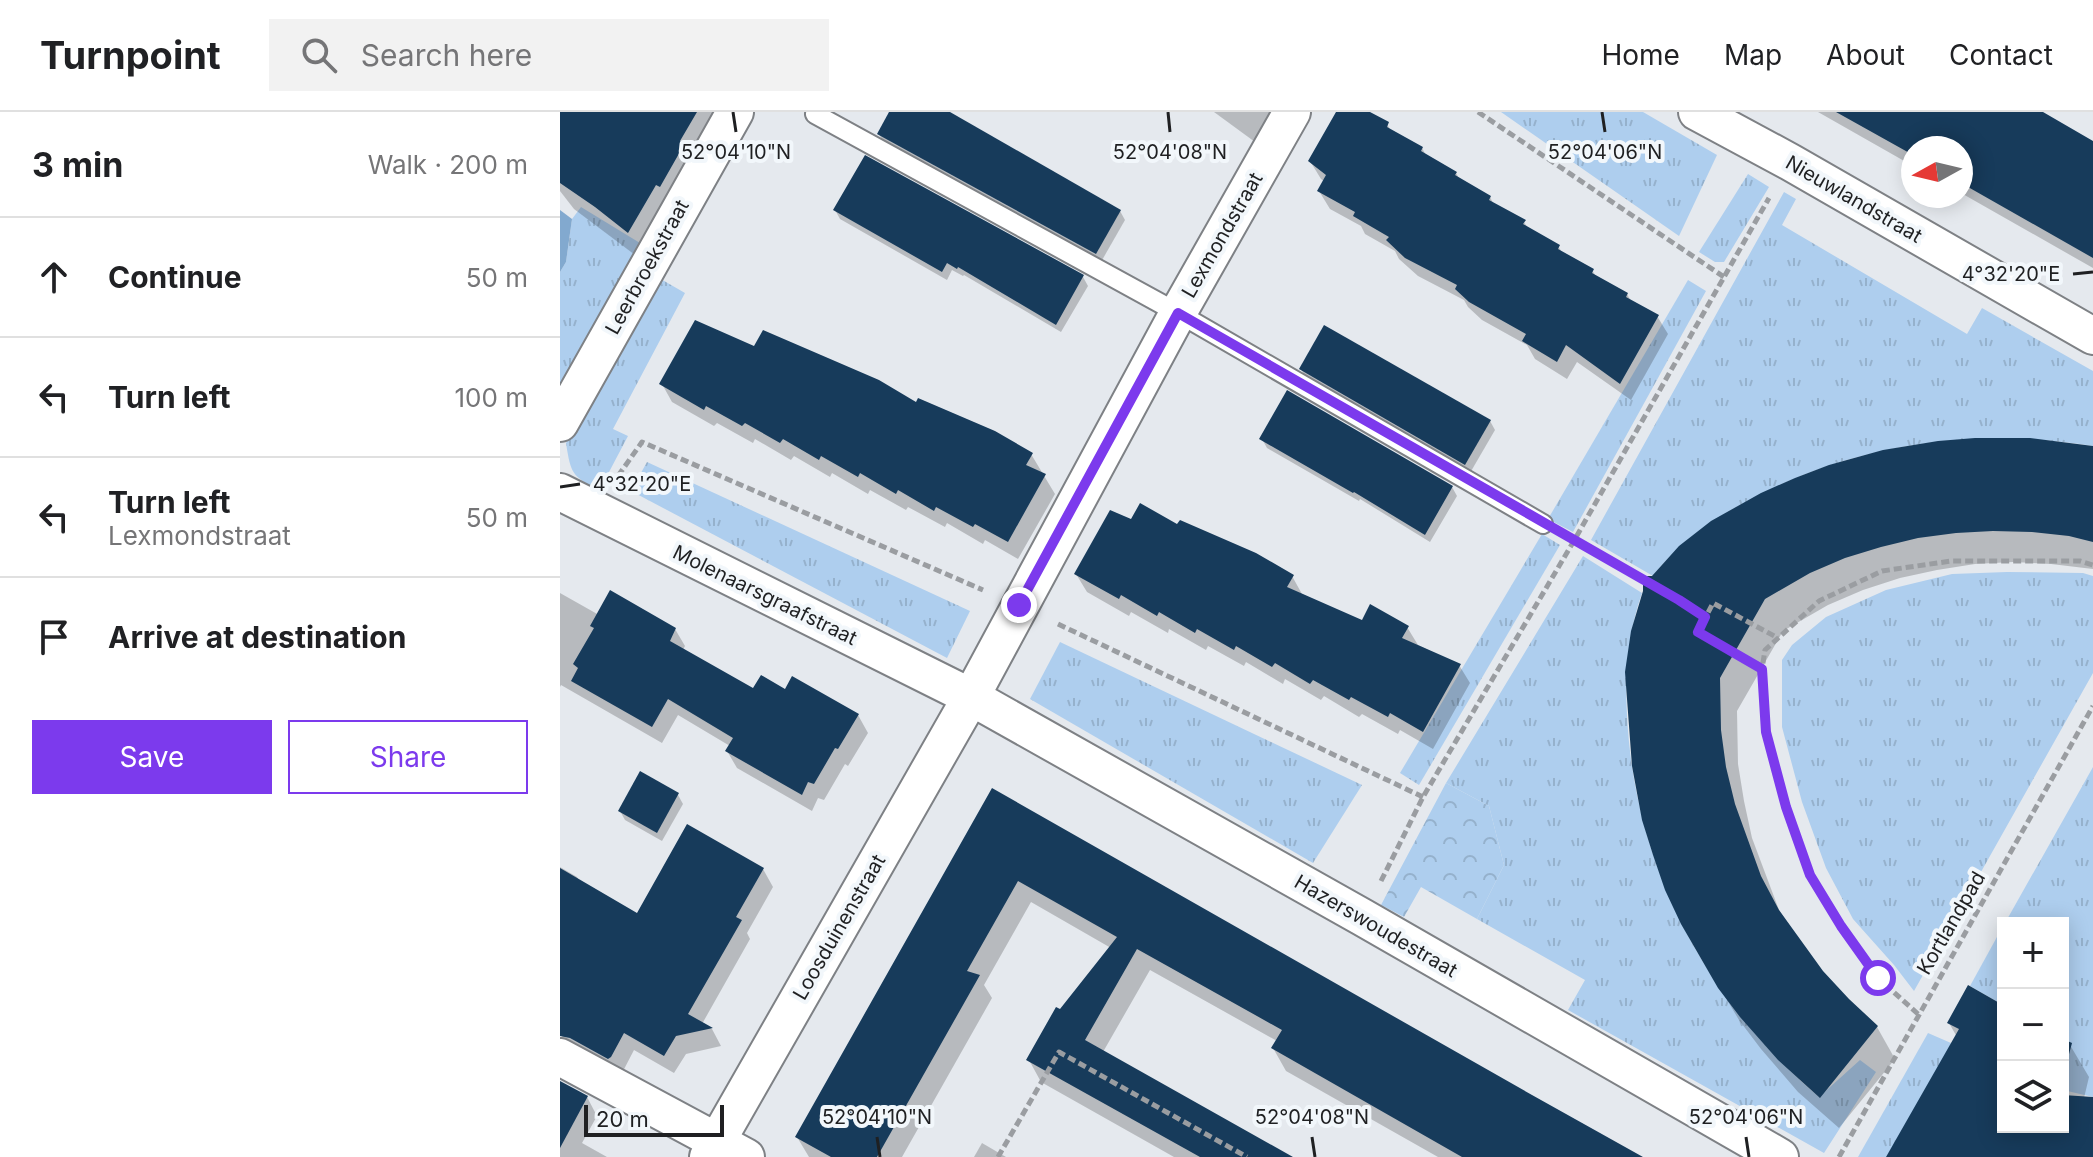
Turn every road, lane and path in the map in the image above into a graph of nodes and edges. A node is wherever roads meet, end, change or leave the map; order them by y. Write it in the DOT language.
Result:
graph roads {
  1 [pos="735,112"];
  2 [pos="1292,112"];
  3 [pos="1478,112"];
  4 [pos="1697,112"];
  5 [pos="815,114"];
  6 [pos="1724,277"];
  7 [pos="1178,313"];
  8 [pos="2093,336"];
  9 [pos="560,423"];
  10 [pos="560,492"];
  11 [pos="1543,524"];
  12 [pos="2093,565"];
  13 [pos="1705,617"];
  14 [pos="1778,638"];
  15 [pos="1762,669"];
  16 [pos="971,697"];
  17 [pos="2093,706"];
  18 [pos="1918,1014"];
  19 [pos="560,1057"];
  20 [pos="723,1152"];
  21 [pos="998,1157"];
  22 [pos="1247,1157"];
  23 [pos="1780,1157"];
  24 [pos="1839,1157"];
  1 -- 9 [label="street, Leerbroekstraat"];
  2 -- 7 [label="street, Lexmondstraat"];
  3 -- 6 [label="path"];
  4 -- 8 [label="street, Nieuwlandstraat"];
  5 -- 7 [label="lane"];
  7 -- 11 [label="lane"];
  7 -- 16 [label="street, Lexmondstraat"];
  10 -- 16 [label="street, Molenaarsgraafstraat"];
  11 -- 13 [label="path"];
  12 -- 14 [label="path"];
  13 -- 14 [label="path"];
  13 -- 15 [label="path"];
  14 -- 15 [label="path"];
  15 -- 18 [label="path"];
  16 -- 20 [label="street, Loosduinenstraat"];
  16 -- 23 [label="street, Hazerswoudestraat"];
  17 -- 18 [label="path, Kortlandpad"];
  18 -- 24 [label="path, Kortlandpad"];
  19 -- 20 [label="street"];
  21 -- 22 [label="path"];
}
